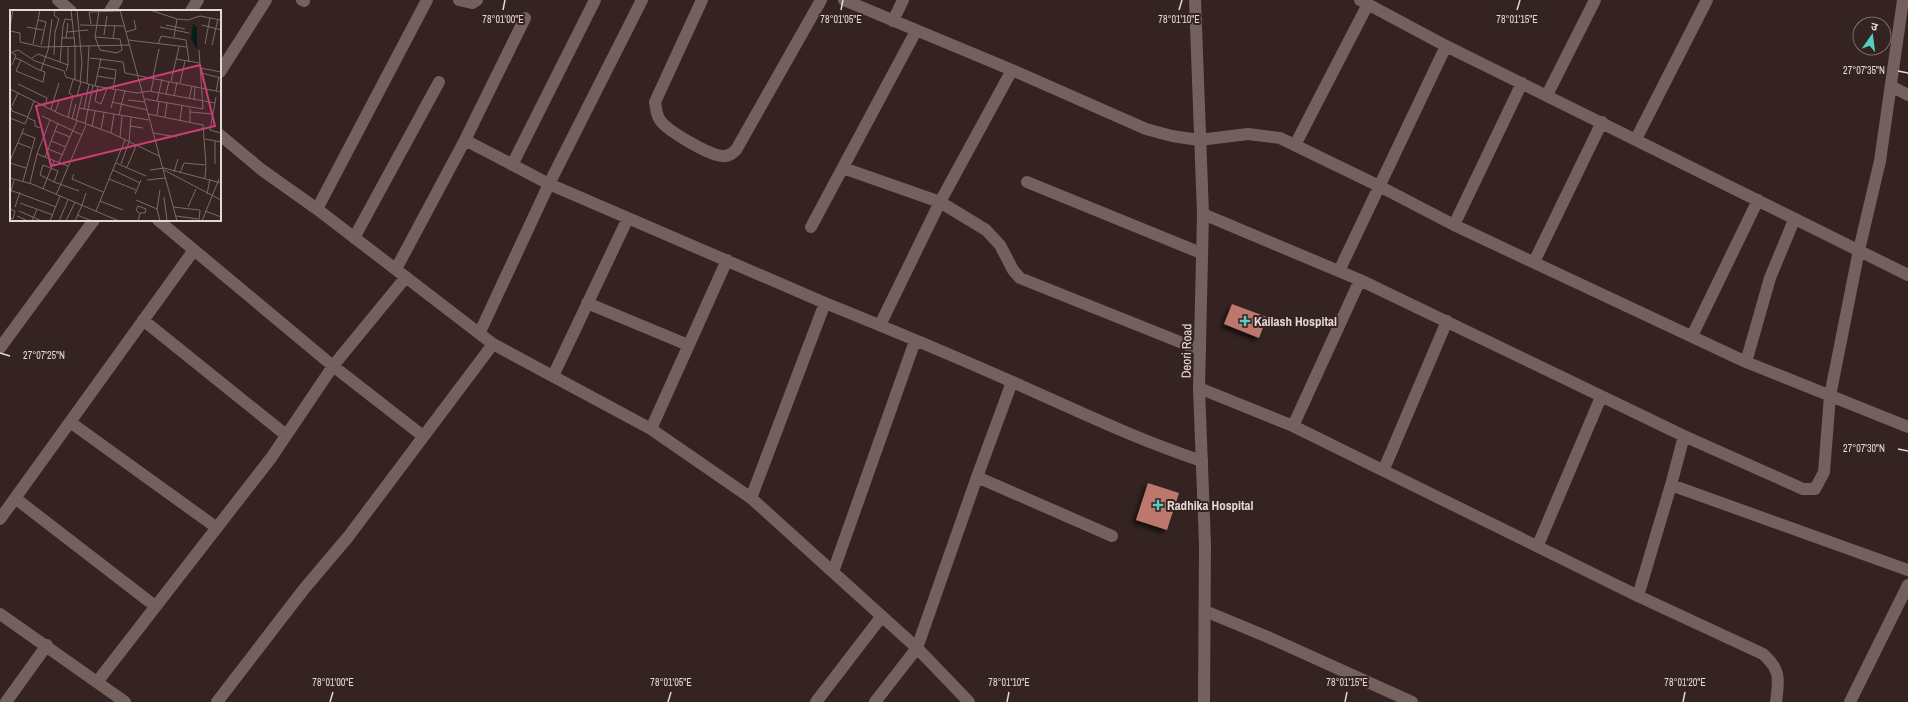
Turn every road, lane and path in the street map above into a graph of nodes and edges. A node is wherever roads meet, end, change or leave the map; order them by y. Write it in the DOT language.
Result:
graph roads {
  1 [pos="58,0"];
  2 [pos="117,0"];
  3 [pos="198,0"];
  4 [pos="266,0"];
  5 [pos="427,0"];
  6 [pos="459,0"];
  7 [pos="477,0"];
  8 [pos="595,0"];
  9 [pos="642,0"];
  10 [pos="702,0"];
  11 [pos="821,0"];
  12 [pos="844,0"];
  13 [pos="903,0"];
  14 [pos="1195,0"];
  15 [pos="1595,0"];
  16 [pos="1707,0"];
  17 [pos="1903,0"];
  18 [pos="1364,2"];
  19 [pos="70,10"];
  20 [pos="111,10"];
  21 [pos="192,10"];
  22 [pos="525,18"];
  23 [pos="893,21"];
  24 [pos="916,31"];
  25 [pos="1903,36"];
  26 [pos="1446,46"];
  27 [pos="221,70"];
  28 [pos="1012,70"];
  29 [pos="439,82"];
  30 [pos="1522,83"];
  31 [pos="1891,86"];
  32 [pos="1546,94"];
  33 [pos="1908,95"];
  34 [pos="1602,122"];
  35 [pos="221,136"];
  36 [pos="1636,139"];
  37 [pos="465,140"];
  38 [pos="1199,140"];
  39 [pos="1295,145"];
  40 [pos="512,165"];
  41 [pos="843,168"];
  42 [pos="1027,182"];
  43 [pos="549,184"];
  44 [pos="1379,186"];
  45 [pos="1758,200"];
  46 [pos="940,202"];
  47 [pos="317,209"];
  48 [pos="1202,214"];
  49 [pos="628,218"];
  50 [pos="1794,220"];
  51 [pos="93,221"];
  52 [pos="159,221"];
  53 [pos="1454,225"];
  54 [pos="811,227"];
  55 [pos="354,238"];
  56 [pos="194,250"];
  57 [pos="1858,250"];
  58 [pos="1201,252"];
  59 [pos="727,260"];
  60 [pos="1534,262"];
  61 [pos="396,269"];
  62 [pos="1339,271"];
  63 [pos="1908,275"];
  64 [pos="406,277"];
  65 [pos="1360,280"];
  66 [pos="588,303"];
  67 [pos="825,303"];
  68 [pos="143,320"];
  69 [pos="1446,321"];
  70 [pos="880,325"];
  71 [pos="480,332"];
  72 [pos="1692,336"];
  73 [pos="915,341"];
  74 [pos="493,344"];
  75 [pos="688,345"];
  76 [pos="0,348"];
  77 [pos="1200,350"];
  78 [pos="1746,362"];
  79 [pos="333,366"];
  80 [pos="553,376"];
  81 [pos="1012,382"];
  82 [pos="1199,388"];
  83 [pos="1830,396"];
  84 [pos="1601,397"];
  85 [pos="70,422"];
  86 [pos="1293,426"];
  87 [pos="1908,427"];
  88 [pos="650,429"];
  89 [pos="286,435"];
  90 [pos="423,436"];
  91 [pos="1684,436"];
  92 [pos="1202,461"];
  93 [pos="1384,469"];
  94 [pos="977,477"];
  95 [pos="1671,484"];
  96 [pos="15,498"];
  97 [pos="750,498"];
  98 [pos="0,519"];
  99 [pos="216,528"];
  100 [pos="1112,536"];
  101 [pos="1538,545"];
  102 [pos="1908,570"];
  103 [pos="833,572"];
  104 [pos="1908,585"];
  105 [pos="1638,596"];
  106 [pos="155,606"];
  107 [pos="1205,611"];
  108 [pos="0,614"];
  109 [pos="882,616"];
  110 [pos="47,645"];
  111 [pos="917,648"];
  112 [pos="96,682"];
  113 [pos="6,702"];
  114 [pos="125,702"];
  115 [pos="217,702"];
  116 [pos="816,702"];
  117 [pos="875,702"];
  118 [pos="969,702"];
  119 [pos="1204,702"];
  120 [pos="1412,702"];
  121 [pos="1776,702"];
  122 [pos="1850,702"];
  1 -- 19 [label="street"];
  2 -- 20 [label="street"];
  3 -- 21 [label="street"];
  4 -- 27 [label="street"];
  5 -- 47 [label="street"];
  6 -- 7 [label="street"];
  8 -- 40 [label="street"];
  9 -- 43 [label="street"];
  10 -- 11 [label="street"];
  12 -- 23 [label="street"];
  13 -- 23 [label="street"];
  14 -- 38 [label="street, Deori Road"];
  15 -- 32 [label="street"];
  16 -- 36 [label="street"];
  17 -- 25 [label="street"];
  18 -- 26 [label="street"];
  18 -- 39 [label="street"];
  22 -- 37 [label="street"];
  23 -- 24 [label="street"];
  24 -- 28 [label="street"];
  24 -- 41 [label="street"];
  25 -- 31 [label="street"];
  26 -- 30 [label="street"];
  26 -- 44 [label="street"];
  28 -- 38 [label="street"];
  28 -- 46 [label="street"];
  29 -- 55 [label="street"];
  30 -- 32 [label="street"];
  30 -- 53 [label="street"];
  31 -- 33 [label="street"];
  31 -- 57 [label="street"];
  32 -- 34 [label="street"];
  34 -- 36 [label="street"];
  34 -- 60 [label="street"];
  35 -- 47 [label="street"];
  36 -- 45 [label="street"];
  37 -- 40 [label="street"];
  37 -- 61 [label="street"];
  38 -- 39 [label="street"];
  38 -- 48 [label="street, Deori Road"];
  39 -- 44 [label="street"];
  40 -- 43 [label="street"];
  41 -- 46 [label="street"];
  41 -- 54 [label="street"];
  42 -- 58 [label="street"];
  43 -- 49 [label="street"];
  43 -- 71 [label="street"];
  44 -- 53 [label="street"];
  44 -- 62 [label="street"];
  45 -- 50 [label="street"];
  45 -- 72 [label="street"];
  46 -- 70 [label="street"];
  46 -- 77 [label="street"];
  47 -- 55 [label="street"];
  48 -- 58 [label="street, Deori Road"];
  48 -- 62 [label="street"];
  49 -- 59 [label="street"];
  49 -- 66 [label="street"];
  50 -- 57 [label="street"];
  50 -- 78 [label="street"];
  51 -- 76 [label="street"];
  52 -- 56 [label="street"];
  53 -- 60 [label="street"];
  55 -- 61 [label="street"];
  56 -- 68 [label="street"];
  56 -- 79 [label="street"];
  57 -- 63 [label="street"];
  57 -- 83 [label="street"];
  58 -- 77 [label="street, Deori Road"];
  59 -- 67 [label="street"];
  59 -- 75 [label="street"];
  60 -- 72 [label="street"];
  61 -- 64 [label="street"];
  62 -- 65 [label="street"];
  64 -- 71 [label="street"];
  64 -- 79 [label="street"];
  65 -- 69 [label="street"];
  65 -- 86 [label="street"];
  66 -- 75 [label="street"];
  66 -- 80 [label="street"];
  67 -- 70 [label="street"];
  67 -- 97 [label="street"];
  68 -- 85 [label="street"];
  68 -- 89 [label="street"];
  69 -- 84 [label="street"];
  69 -- 93 [label="street"];
  70 -- 73 [label="street"];
  71 -- 74 [label="street"];
  72 -- 78 [label="street"];
  73 -- 81 [label="street"];
  73 -- 103 [label="street"];
  74 -- 80 [label="street"];
  74 -- 90 [label="street"];
  75 -- 88 [label="street"];
  77 -- 82 [label="street, Deori Road"];
  78 -- 83 [label="street"];
  79 -- 89 [label="street"];
  79 -- 90 [label="street"];
  80 -- 88 [label="street"];
  81 -- 92 [label="street"];
  81 -- 94 [label="street"];
  82 -- 86 [label="street"];
  82 -- 92 [label="street, Deori Road"];
  83 -- 87 [label="street"];
  83 -- 91 [label="street"];
  84 -- 91 [label="street"];
  84 -- 101 [label="street"];
  85 -- 96 [label="street"];
  85 -- 99 [label="street"];
  86 -- 93 [label="street"];
  88 -- 97 [label="street"];
  89 -- 99 [label="street"];
  90 -- 115 [label="street"];
  91 -- 95 [label="street"];
  92 -- 107 [label="street, Deori Road"];
  93 -- 101 [label="street"];
  94 -- 100 [label="street"];
  94 -- 111 [label="street"];
  95 -- 102 [label="street"];
  95 -- 105 [label="street"];
  96 -- 98 [label="street"];
  96 -- 106 [label="street"];
  97 -- 103 [label="street"];
  99 -- 106 [label="street"];
  101 -- 105 [label="street"];
  103 -- 109 [label="street"];
  104 -- 122 [label="street"];
  105 -- 121 [label="street"];
  106 -- 112 [label="street"];
  107 -- 119 [label="street, Deori Road"];
  107 -- 120 [label="street"];
  108 -- 110 [label="street"];
  109 -- 111 [label="street"];
  109 -- 116 [label="street"];
  110 -- 112 [label="street"];
  110 -- 113 [label="street"];
  111 -- 117 [label="street"];
  111 -- 118 [label="street"];
  112 -- 114 [label="street"];
}
